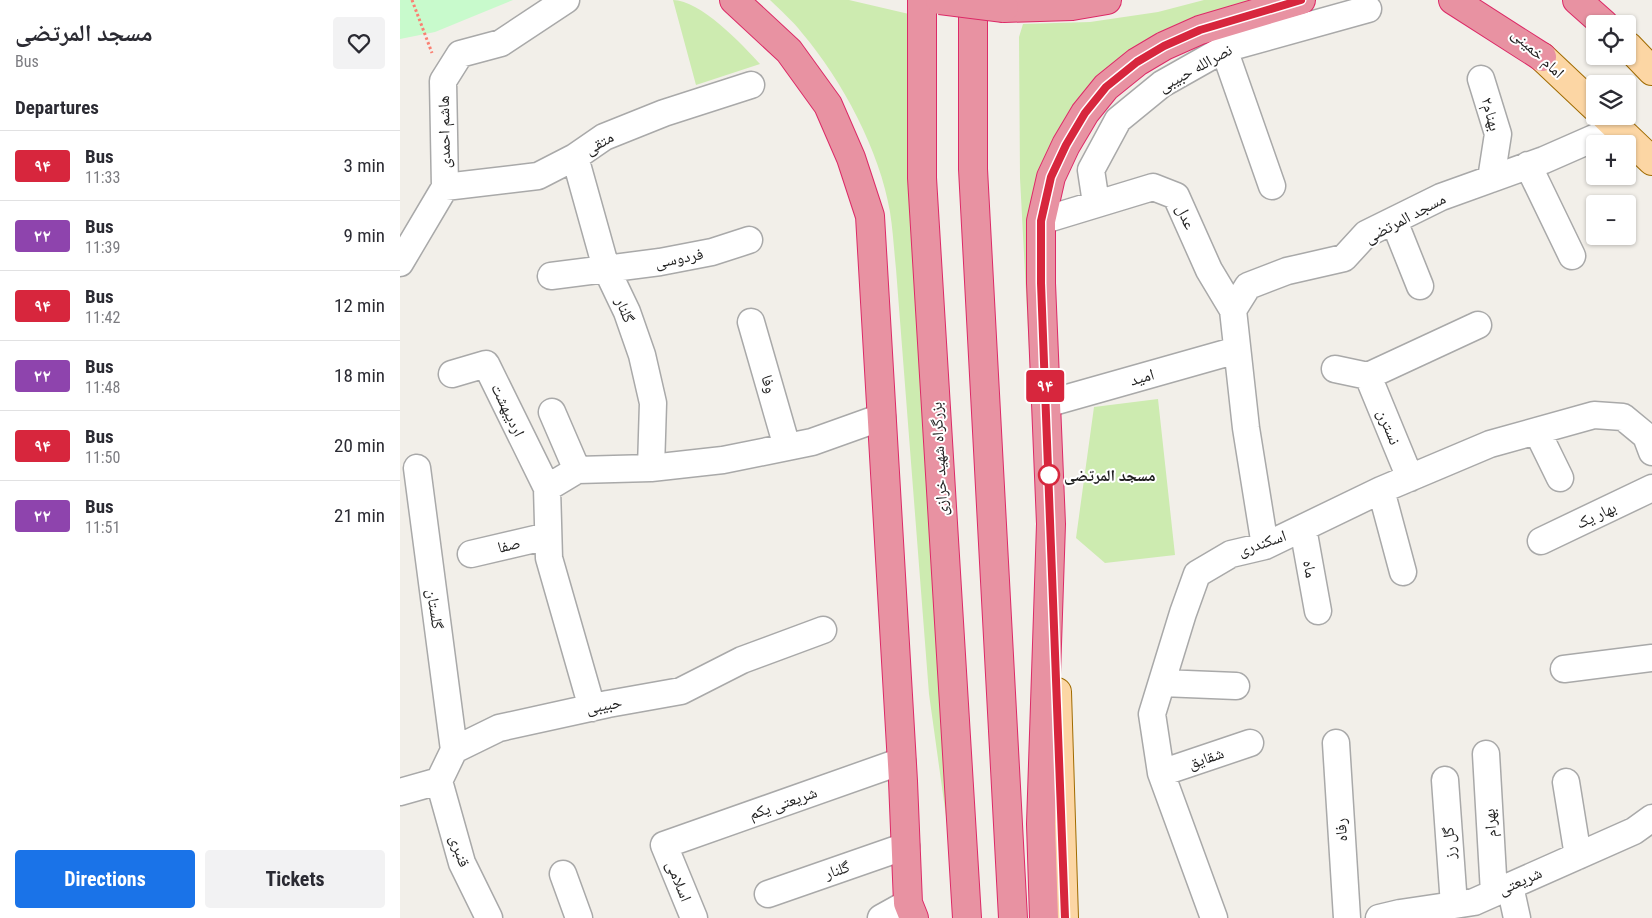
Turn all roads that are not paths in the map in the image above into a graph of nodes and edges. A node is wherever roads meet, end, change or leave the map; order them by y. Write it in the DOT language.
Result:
graph roads {
  1 [pos="566,0"];
  2 [pos="734,0"];
  3 [pos="922,0"];
  4 [pos="940,0"];
  5 [pos="973,0"];
  6 [pos="1106,0"];
  7 [pos="1300,0"];
  8 [pos="1453,0"];
  9 [pos="1482,0"];
  10 [pos="1577,0"];
  11 [pos="1597,0"];
  12 [pos="1368,9"];
  13 [pos="1594,15"];
  14 [pos="1605,15"];
  15 [pos="1224,49"];
  16 [pos="1636,54"];
  17 [pos="1542,57"];
  18 [pos="1652,71"];
  19 [pos="1481,79"];
  20 [pos="751,85"];
  21 [pos="1586,99"];
  22 [pos="1605,125"];
  23 [pos="1614,125"];
  24 [pos="575,157"];
  25 [pos="1652,160"];
  26 [pos="1528,165"];
  27 [pos="1491,179"];
  28 [pos="1272,186"];
  29 [pos="445,187"];
  30 [pos="1096,203"];
  31 [pos="1041,221"];
  32 [pos="1394,221"];
  33 [pos="749,240"];
  34 [pos="1572,256"];
  35 [pos="400,263"];
  36 [pos="606,268"];
  37 [pos="551,276"];
  38 [pos="1420,286"];
  39 [pos="1233,310"];
  40 [pos="751,322"];
  41 [pos="1478,325"];
  42 [pos="1237,350"];
  43 [pos="1335,369"];
  44 [pos="452,374"];
  45 [pos="1368,376"];
  46 [pos="1046,404"];
  47 [pos="552,412"];
  48 [pos="882,417"];
  49 [pos="1537,431"];
  50 [pos="787,447"];
  51 [pos="1652,452"];
  52 [pos="417,468"];
  53 [pos="651,468"];
  54 [pos="576,470"];
  55 [pos="1410,478"];
  56 [pos="1560,478"];
  57 [pos="547,488"];
  58 [pos="1652,488"];
  59 [pos="1381,490"];
  60 [pos="1051,524"];
  61 [pos="1303,528"];
  62 [pos="548,536"];
  63 [pos="1541,541"];
  64 [pos="1264,546"];
  65 [pos="471,554"];
  66 [pos="1403,572"];
  67 [pos="1318,611"];
  68 [pos="823,630"];
  69 [pos="1652,658"];
  70 [pos="1564,669"];
  71 [pos="1162,683"];
  72 [pos="1236,686"];
  73 [pos="592,708"];
  74 [pos="1250,743"];
  75 [pos="1336,743"];
  76 [pos="454,750"];
  77 [pos="1486,754"];
  78 [pos="902,761"];
  79 [pos="1161,773"];
  80 [pos="1445,780"];
  81 [pos="439,782"];
  82 [pos="1566,782"];
  83 [pos="400,792"];
  84 [pos="1652,818"];
  85 [pos="664,844"];
  86 [pos="906,846"];
  87 [pos="1578,856"];
  88 [pos="564,874"];
  89 [pos="1502,889"];
  90 [pos="768,894"];
  91 [pos="1454,905"];
  92 [pos="910,913"];
  93 [pos="489,918"];
  94 [pos="579,918"];
  95 [pos="694,918"];
  96 [pos="881,918"];
  97 [pos="967,918"];
  98 [pos="1013,918"];
  99 [pos="1044,918"];
  100 [pos="1064,918"];
  101 [pos="1214,918"];
  102 [pos="1347,918"];
  103 [pos="1379,918"];
  104 [pos="1517,918"];
  1 -- 29 [label="street, هاشم احمدی"];
  2 -- 48 [label="highway"];
  3 -- 97 [label="highway, بزرگراه شهید خرازی"];
  4 -- 6 [label="highway, bridge"];
  5 -- 98 [label="highway"];
  7 -- 31 [label="highway"];
  8 -- 17 [label="highway"];
  9 -- 17 [label="highway, امام خمینی"];
  10 -- 13 [label="highway"];
  11 -- 14 [label="highway"];
  12 -- 15 [label="street, نصرالله حبیبی"];
  15 -- 28 [label="street"];
  15 -- 30 [label="street, نصرالله حبیبی"];
  16 -- 18 [label="main road"];
  17 -- 21 [label="main road, امام خمینی"];
  19 -- 27 [label="street, بهنام۲"];
  20 -- 24 [label="street, متقی"];
  22 -- 26 [label="street, مسجد المرتضی"];
  23 -- 25 [label="main road"];
  24 -- 29 [label="street, متقی"];
  24 -- 36 [label="street, گلنار"];
  26 -- 27 [label="street, مسجد المرتضی"];
  26 -- 34 [label="street"];
  27 -- 32 [label="street, مسجد المرتضی"];
  29 -- 35 [label="street, هاشم احمدی"];
  30 -- 31 [label="street, عدل"];
  30 -- 39 [label="street, عدل"];
  31 -- 46 [label="highway"];
  32 -- 38 [label="street"];
  32 -- 39 [label="street, مسجد المرتضی"];
  33 -- 36 [label="street, فردوسی"];
  36 -- 37 [label="street, فردوسی"];
  36 -- 53 [label="street, گلنار"];
  39 -- 42 [label="street"];
  40 -- 50 [label="street, وفا"];
  41 -- 45 [label="street"];
  42 -- 46 [label="street, امید"];
  42 -- 64 [label="street"];
  43 -- 45 [label="street"];
  44 -- 57 [label="street, اردیبهشت"];
  45 -- 55 [label="street, نسترن"];
  46 -- 60 [label="highway"];
  47 -- 54 [label="street"];
  48 -- 50 [label="street"];
  48 -- 78 [label="highway"];
  49 -- 51 [label="street, اسکندری"];
  49 -- 55 [label="street, اسکندری"];
  49 -- 56 [label="street"];
  50 -- 53 [label="street"];
  52 -- 76 [label="street, گلستان"];
  53 -- 54 [label="street"];
  54 -- 57 [label="street"];
  55 -- 59 [label="street, اسکندری"];
  57 -- 62 [label="street"];
  58 -- 63 [label="street, بهار یک"];
  59 -- 61 [label="street, اسکندری"];
  59 -- 66 [label="street"];
  60 -- 99 [label="highway"];
  60 -- 100 [label="main road"];
  61 -- 64 [label="street, اسکندری"];
  61 -- 67 [label="street, ماه"];
  62 -- 65 [label="street, صفا"];
  62 -- 73 [label="street"];
  64 -- 71 [label="street, اسکندری"];
  68 -- 73 [label="street, حبیبی"];
  69 -- 70 [label="street"];
  71 -- 72 [label="street"];
  71 -- 79 [label="street, اسکندری"];
  73 -- 76 [label="street, حبیبی"];
  74 -- 79 [label="street, شقایق"];
  75 -- 102 [label="street, رفاه"];
  76 -- 81 [label="street"];
  77 -- 89 [label="street, بهرام"];
  78 -- 85 [label="street, شریعتی یکم"];
  78 -- 86 [label="highway"];
  79 -- 101 [label="street, اسکندری"];
  80 -- 91 [label="street, گل رز"];
  81 -- 83 [label="street"];
  81 -- 93 [label="street, قنبری"];
  82 -- 87 [label="street"];
  84 -- 87 [label="street, شریعتی"];
  85 -- 95 [label="street, اسلامی"];
  86 -- 90 [label="street, گلنار"];
  86 -- 92 [label="highway"];
  87 -- 89 [label="street, شریعتی"];
  88 -- 94 [label="street"];
  89 -- 91 [label="street, شریعتی"];
  89 -- 104 [label="street, بهرام"];
  91 -- 103 [label="street, شریعتی"];
  92 -- 96 [label="street"];
}
